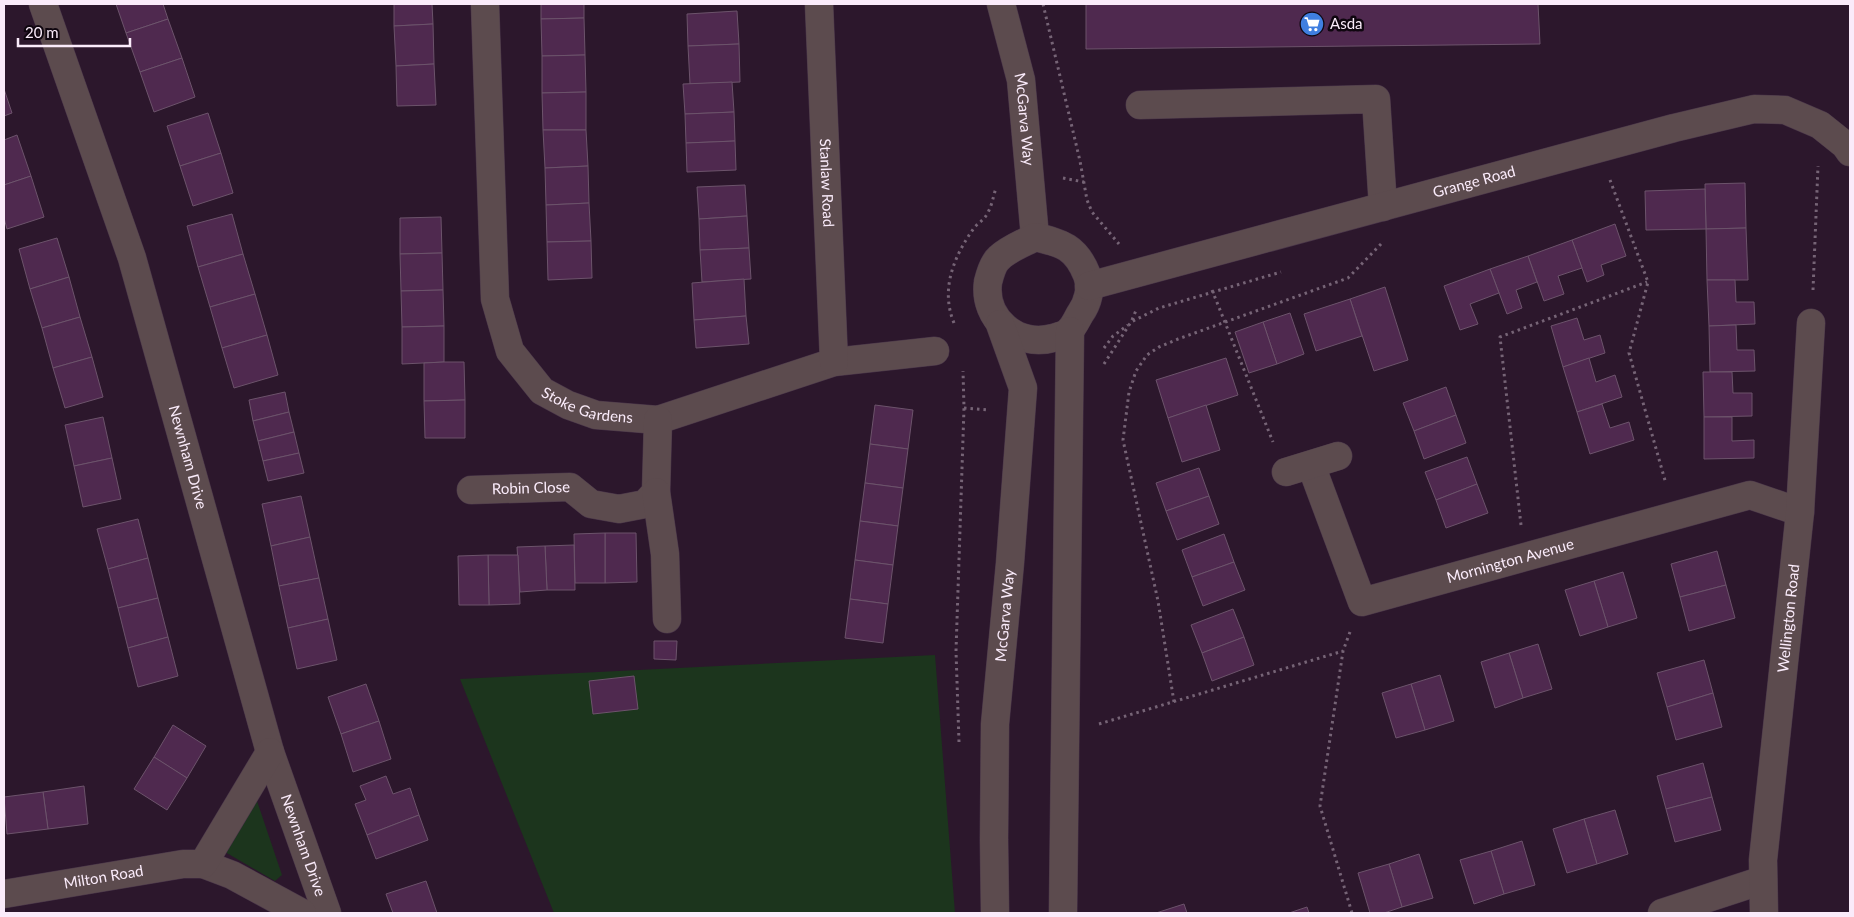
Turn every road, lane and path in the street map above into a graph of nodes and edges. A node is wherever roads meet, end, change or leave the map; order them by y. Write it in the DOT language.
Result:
graph roads {
  1 [pos="43,4"];
  2 [pos="485,4"];
  3 [pos="819,4"];
  4 [pos="1001,4"];
  5 [pos="1042,4"];
  6 [pos="1061,85"];
  7 [pos="1140,105"];
  8 [pos="1820,126"];
  9 [pos="1598,149"];
  10 [pos="1850,152"];
  11 [pos="1383,207"];
  12 [pos="1035,237"];
  13 [pos="1384,241"];
  14 [pos="1198,257"];
  15 [pos="1648,282"];
  16 [pos="1089,286"];
  17 [pos="1225,323"];
  18 [pos="1811,323"];
  19 [pos="1000,324"];
  20 [pos="1070,331"];
  21 [pos="935,350"];
  22 [pos="834,362"];
  23 [pos="963,368"];
  24 [pos="658,420"];
  25 [pos="1338,456"];
  26 [pos="1298,468"];
  27 [pos="472,490"];
  28 [pos="656,492"];
  29 [pos="1800,512"];
  30 [pos="1675,516"];
  31 [pos="1524,558"];
  32 [pos="667,619"];
  33 [pos="1174,702"];
  34 [pos="1066,735"];
  35 [pos="959,747"];
  36 [pos="270,752"];
  37 [pos="203,864"];
  38 [pos="1763,880"];
  39 [pos="4,894"];
  40 [pos="302,913"];
  41 [pos="327,913"];
  42 [pos="995,913"];
  43 [pos="1063,913"];
  44 [pos="1352,913"];
  45 [pos="1662,913"];
  46 [pos="1764,913"];
  1 -- 36 [label="street, Newnham Drive"];
  2 -- 24 [label="street, Stoke Gardens"];
  3 -- 22 [label="street, Stanlaw Road"];
  4 -- 12 [label="street, McGarva Way"];
  5 -- 6 [label="path"];
  7 -- 11 [label="street"];
  8 -- 9 [label="street, Grange Road"];
  8 -- 10 [label="street, Grange Road"];
  8 -- 18 [label="path"];
  9 -- 11 [label="street, Grange Road"];
  9 -- 15 [label="path"];
  11 -- 14 [label="street, Grange Road"];
  12 -- 16 [label="street"];
  12 -- 19 [label="street"];
  13 -- 17 [label="path"];
  14 -- 16 [label="street, Grange Road"];
  14 -- 17 [label="path"];
  15 -- 30 [label="path"];
  15 -- 31 [label="path"];
  16 -- 20 [label="street"];
  17 -- 26 [label="path"];
  17 -- 33 [label="path"];
  18 -- 29 [label="street, Wellington Road"];
  19 -- 20 [label="street"];
  19 -- 42 [label="street, McGarva Way"];
  20 -- 34 [label="street"];
  21 -- 22 [label="street, Stoke Gardens"];
  22 -- 24 [label="street, Stoke Gardens"];
  23 -- 35 [label="path"];
  24 -- 28 [label="street"];
  25 -- 26 [label="street"];
  26 -- 31 [label="street, Mornington Avenue"];
  27 -- 28 [label="street, Robin Close"];
  28 -- 32 [label="street"];
  29 -- 30 [label="street, Mornington Avenue"];
  29 -- 38 [label="street, Wellington Road"];
  30 -- 31 [label="street, Mornington Avenue"];
  33 -- 34 [label="path"];
  33 -- 44 [label="path"];
  34 -- 43 [label="street"];
  36 -- 37 [label="street"];
  36 -- 41 [label="street, Newnham Drive"];
  37 -- 39 [label="street, Milton Road"];
  37 -- 40 [label="street, Milton Road"];
  38 -- 45 [label="street"];
  38 -- 46 [label="street, Wellington Road"];
}
